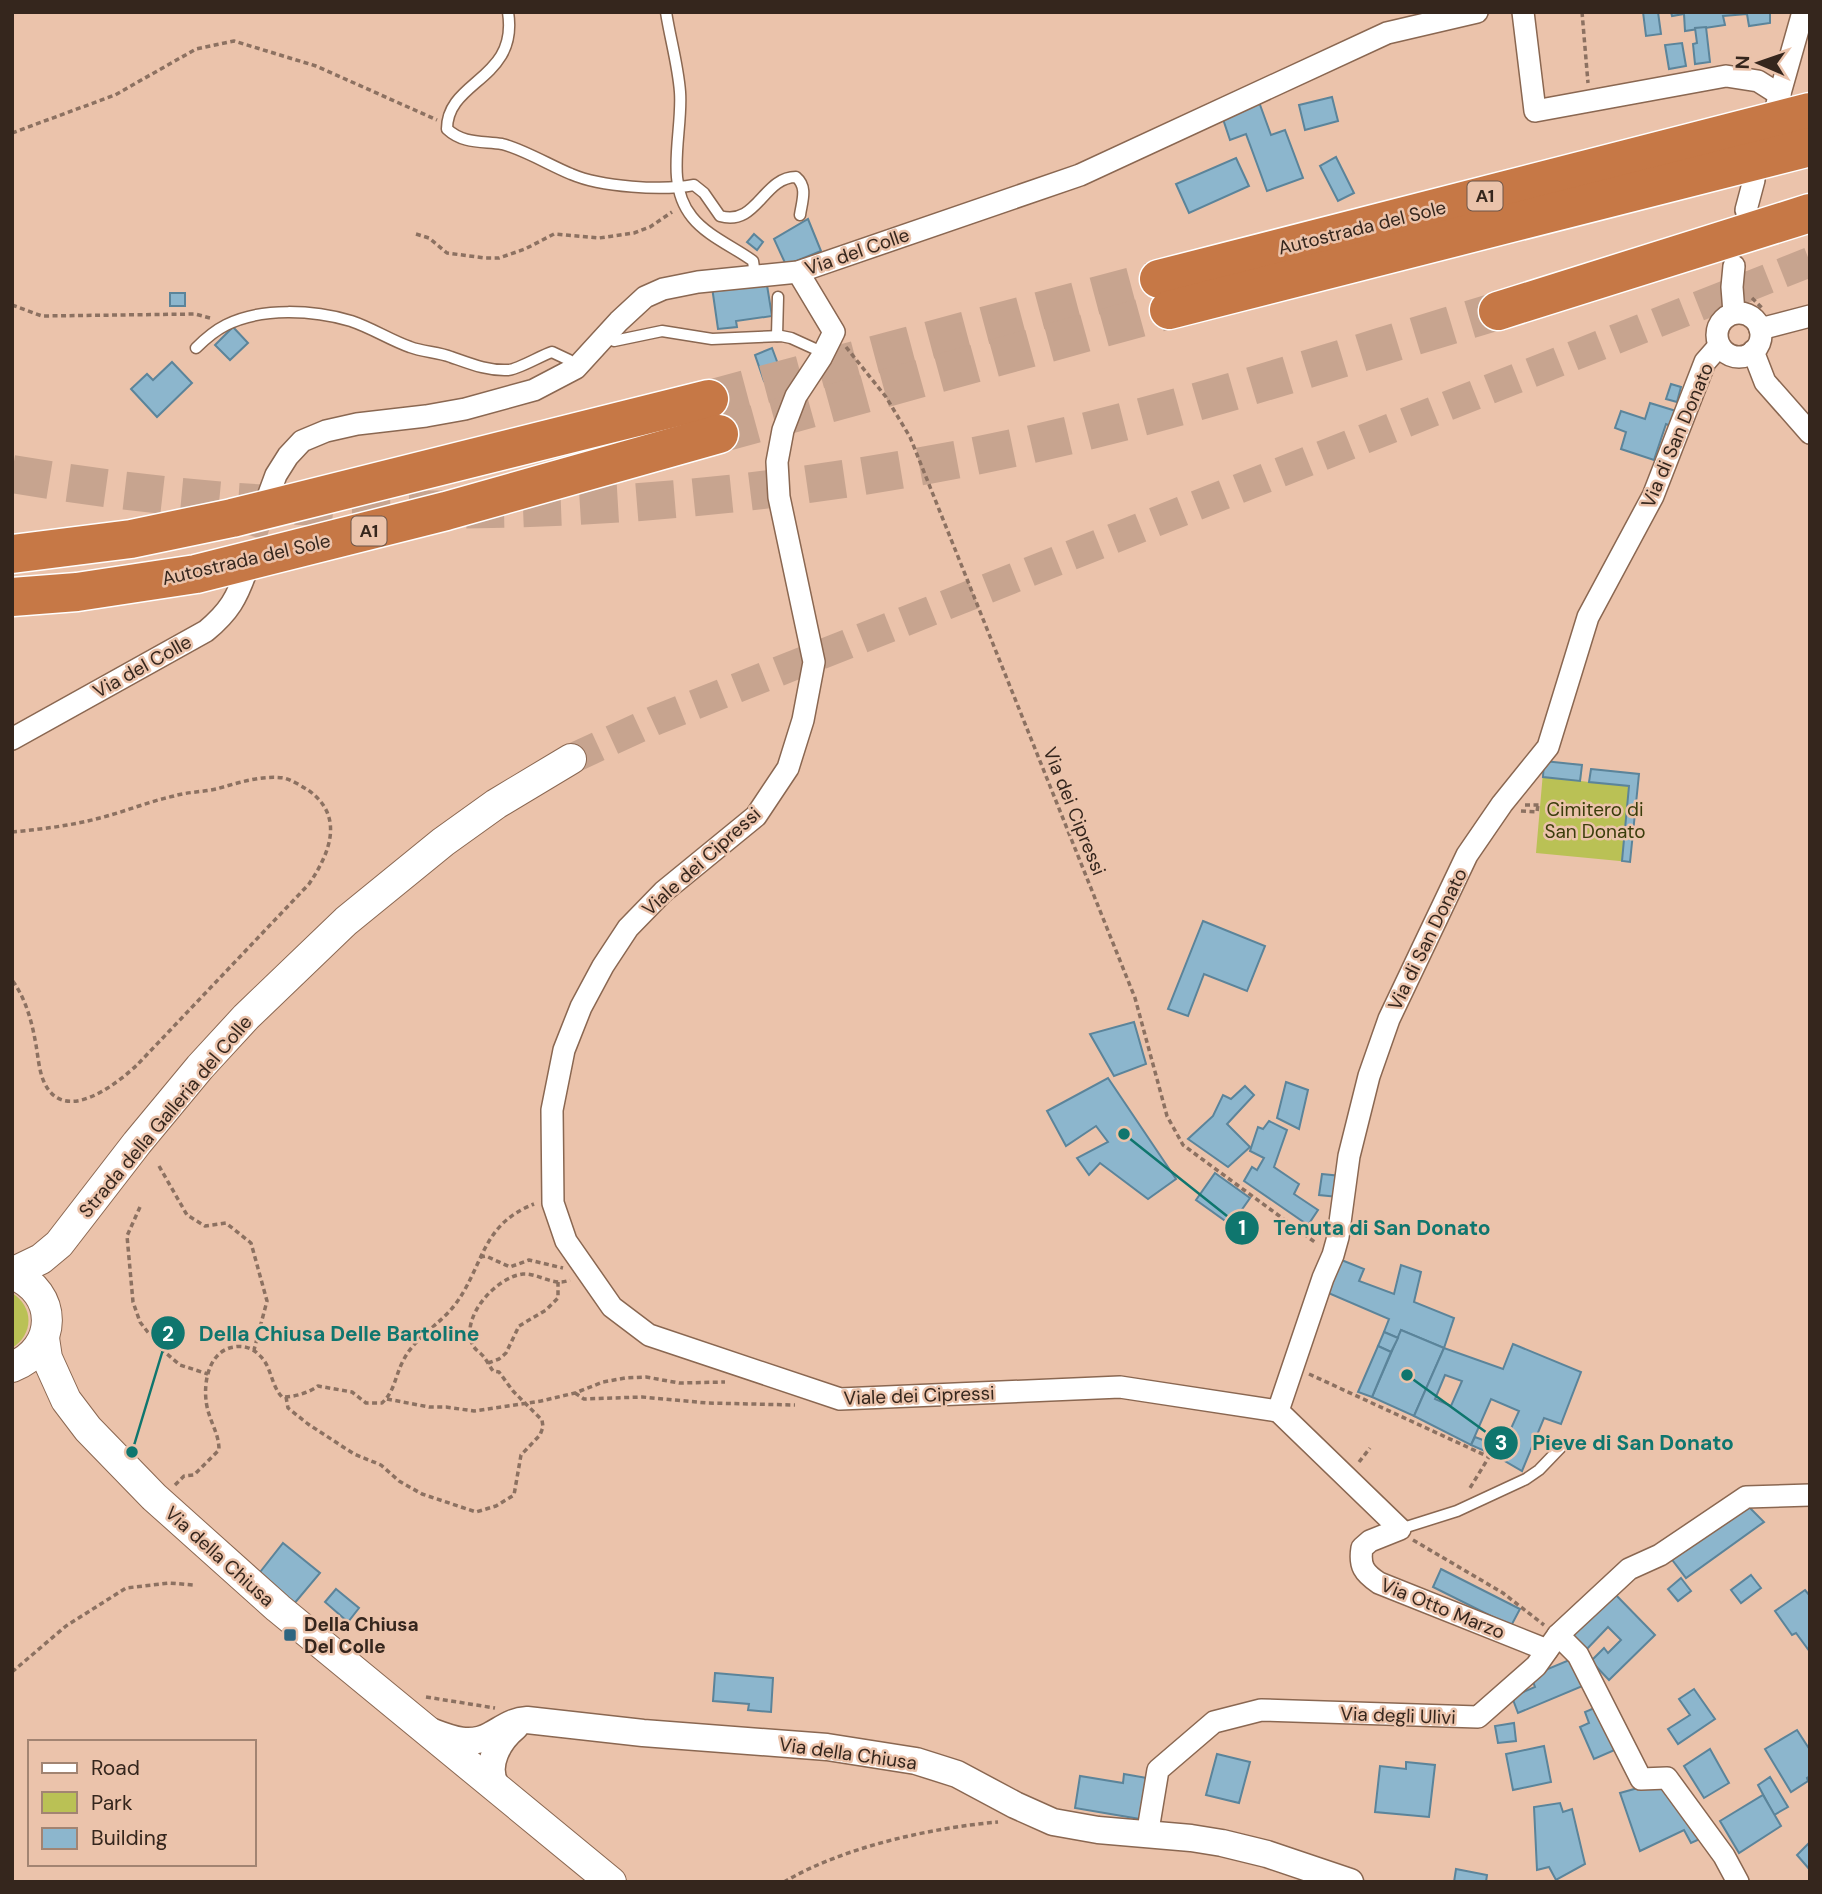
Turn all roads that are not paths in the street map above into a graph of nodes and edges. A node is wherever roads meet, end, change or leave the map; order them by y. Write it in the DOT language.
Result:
graph roads {
  1 [pos="508,12"];
  2 [pos="666,12"];
  3 [pos="1477,12"];
  4 [pos="1523,12"];
  5 [pos="1803,12"];
  6 [pos="1789,104"];
  7 [pos="1810,147"];
  8 [pos="1754,180"];
  9 [pos="678,188"];
  10 [pos="1746,210"];
  11 [pos="1810,213"];
  12 [pos="800,215"];
  13 [pos="1734,266"];
  14 [pos="798,272"];
  15 [pos="755,275"];
  16 [pos="778,297"];
  17 [pos="1497,311"];
  18 [pos="1734,313"];
  19 [pos="1810,316"];
  20 [pos="1765,320"];
  21 [pos="607,333"];
  22 [pos="777,336"];
  23 [pos="1719,345"];
  24 [pos="196,348"];
  25 [pos="1753,351"];
  26 [pos="824,353"];
  27 [pos="576,368"];
  28 [pos="1810,433"];
  29 [pos="269,494"];
  30 [pos="12,554"];
  31 [pos="247,569"];
  32 [pos="12,597"];
  33 [pos="12,739"];
  34 [pos="571,759"];
  35 [pos="59,1244"];
  36 [pos="12,1273"];
  37 [pos="45,1305"];
  38 [pos="44,1338"];
  39 [pos="13,1367"];
  40 [pos="66,1400"];
  41 [pos="1278,1411"];
  42 [pos="1564,1444"];
  43 [pos="1810,1495"];
  44 [pos="1400,1529"];
  45 [pos="1552,1642"];
  46 [pos="537,1720"];
  47 [pos="430,1731"];
  48 [pos="496,1786"];
  49 [pos="1147,1836"];
  50 [pos="611,1882"];
  51 [pos="1350,1882"];
  52 [pos="1738,1882"];
  1 -- 9 [label="lane"];
  2 -- 9 [label="lane"];
  3 -- 14 [label="street, Via del Colle"];
  4 -- 6 [label="street"];
  5 -- 6 [label="street"];
  6 -- 7 [label="highway, Autostrada del Sole / A1"];
  8 -- 10 [label="street"];
  9 -- 12 [label="lane"];
  9 -- 15 [label="lane"];
  11 -- 17 [label="highway"];
  13 -- 18 [label="street"];
  14 -- 15 [label="street, Via del Colle"];
  14 -- 26 [label="street, Viale dei Cipressi"];
  15 -- 21 [label="street, Via del Colle"];
  16 -- 22 [label="lane"];
  18 -- 20 [label="street"];
  18 -- 23 [label="street"];
  19 -- 20 [label="street"];
  20 -- 25 [label="street"];
  21 -- 22 [label="lane"];
  21 -- 27 [label="street, Via del Colle"];
  22 -- 26 [label="lane"];
  23 -- 25 [label="street"];
  23 -- 41 [label="street, Via di San Donato"];
  24 -- 27 [label="lane"];
  25 -- 28 [label="street"];
  26 -- 41 [label="street, Viale dei Cipressi"];
  27 -- 29 [label="street, Via del Colle"];
  30 -- 32 [label="highway, Autostrada del Sole / A1"];
  31 -- 33 [label="street, Via del Colle"];
  34 -- 35 [label="main road, Strada della Galleria del Colle"];
  35 -- 36 [label="main road, Strada della Galleria del Colle"];
  35 -- 37 [label="main road, Strada della Galleria del Colle"];
  36 -- 37 [label="main road"];
  37 -- 38 [label="main road, Via della Chiusa"];
  38 -- 39 [label="main road, Via della Chiusa"];
  38 -- 40 [label="main road, Via della Chiusa"];
  39 -- 40 [label="main road, Via della Chiusa"];
  40 -- 47 [label="main road, Via della Chiusa"];
  41 -- 44 [label="street"];
  42 -- 44 [label="lane"];
  43 -- 45 [label="street, Via degli Ulivi"];
  44 -- 45 [label="street, Via Otto Marzo"];
  45 -- 49 [label="street, Via degli Ulivi"];
  45 -- 52 [label="street"];
  46 -- 47 [label="street, Via della Chiusa"];
  46 -- 48 [label="street"];
  46 -- 49 [label="street, Via della Chiusa"];
  47 -- 48 [label="main road"];
  48 -- 50 [label="main road"];
  49 -- 51 [label="street, Via della Chiusa"];
}
